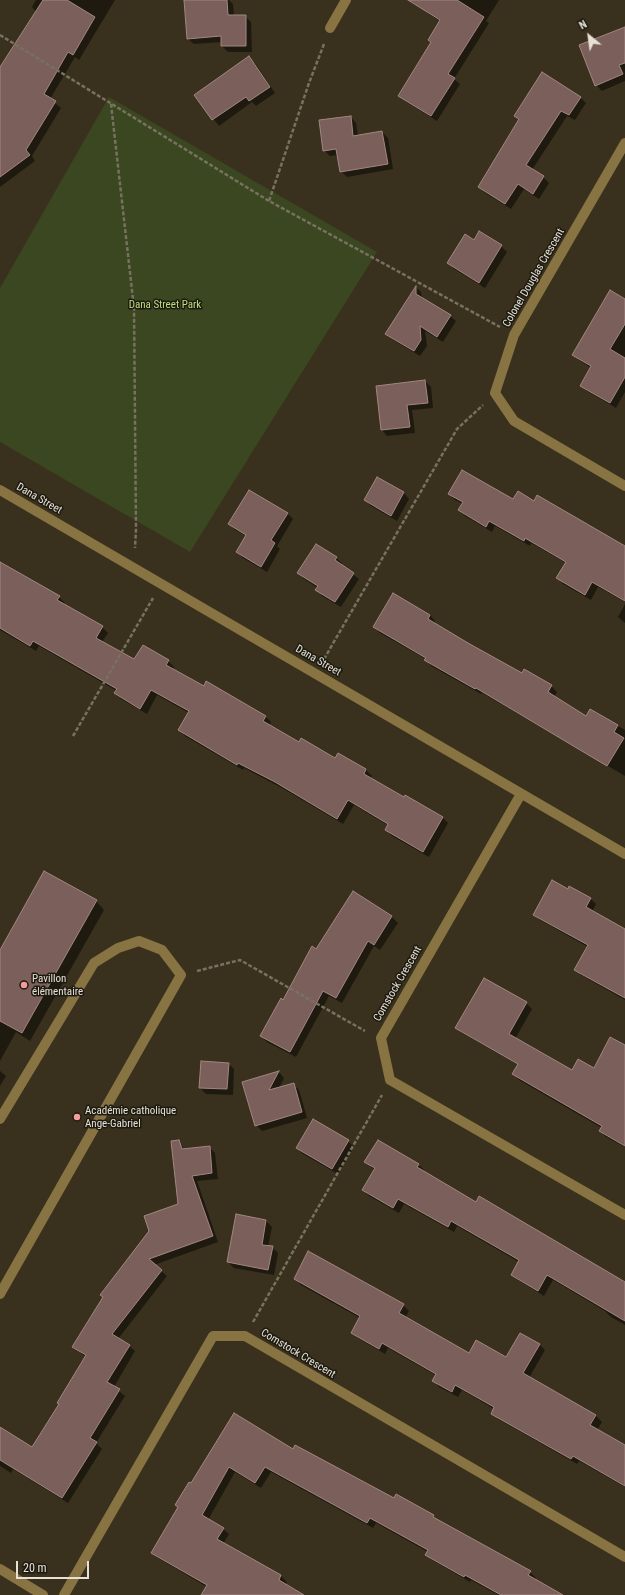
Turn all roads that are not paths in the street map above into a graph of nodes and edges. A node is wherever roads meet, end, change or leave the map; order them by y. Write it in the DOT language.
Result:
graph roads {
  1 [pos="346,0"];
  2 [pos="330,28"];
  3 [pos="625,142"];
  4 [pos="625,486"];
  5 [pos="0,490"];
  6 [pos="521,794"];
  7 [pos="625,854"];
  8 [pos="0,1119"];
  9 [pos="625,1215"];
  10 [pos="0,1294"];
  11 [pos="625,1557"];
  12 [pos="0,1569"];
  13 [pos="43,1595"];
  14 [pos="64,1595"];
  1 -- 2 [label="street"];
  3 -- 4 [label="street, Colonel Douglas Crescent"];
  5 -- 6 [label="street, Dana Street"];
  6 -- 7 [label="street, Dana Street"];
  6 -- 9 [label="street, Comstock Crescent"];
  8 -- 10 [label="street"];
  11 -- 14 [label="street, Comstock Crescent"];
  12 -- 13 [label="street"];
}
